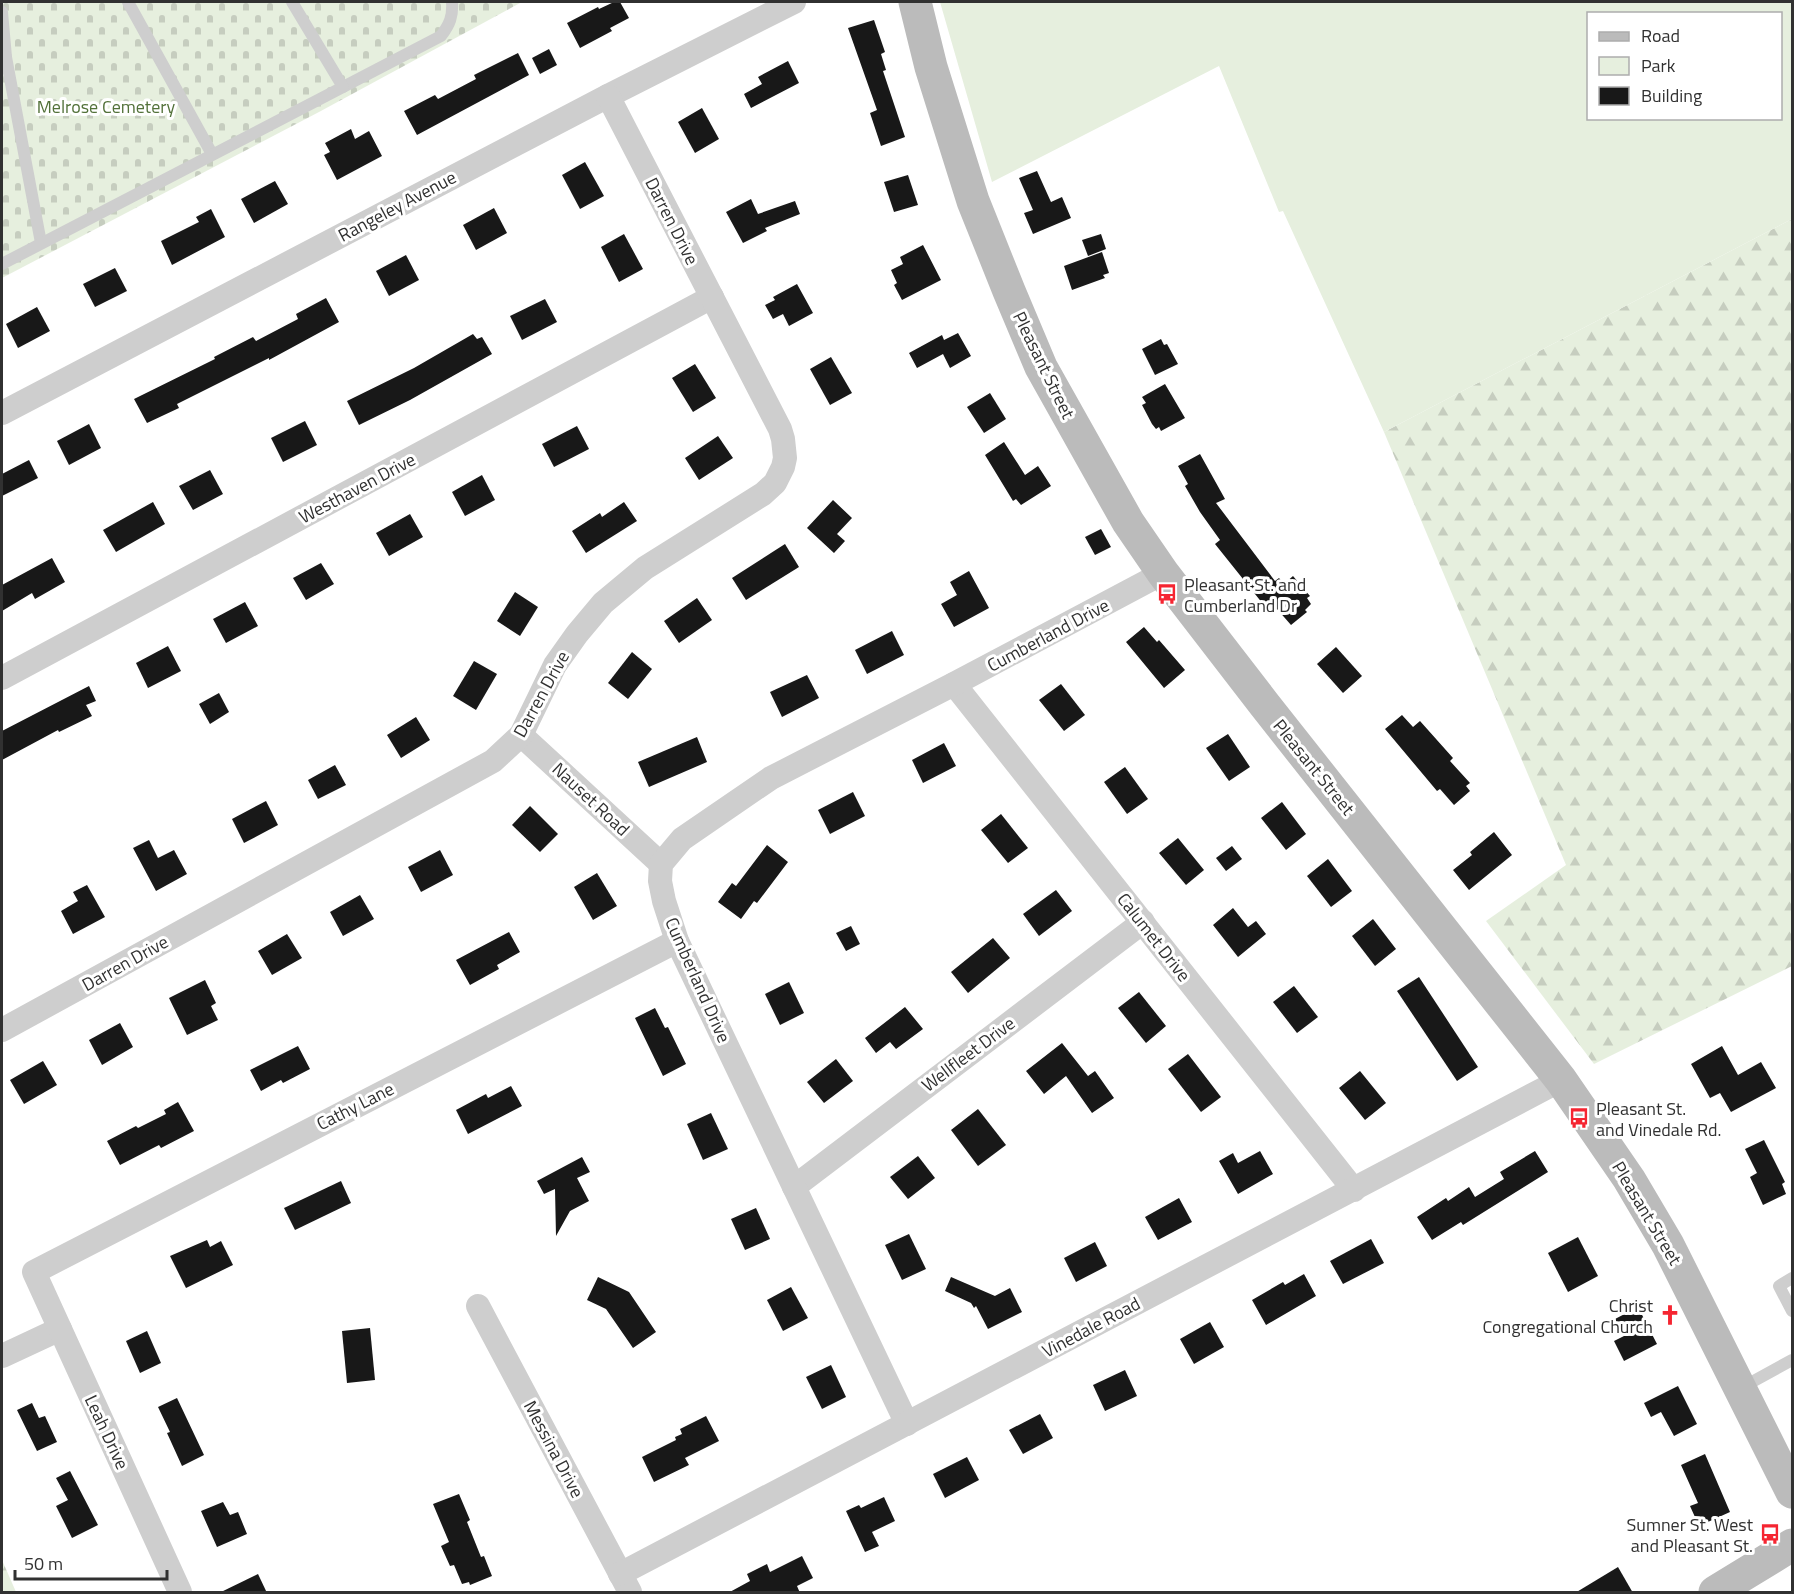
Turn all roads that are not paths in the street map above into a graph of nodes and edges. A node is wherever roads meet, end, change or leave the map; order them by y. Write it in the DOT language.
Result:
graph roads {
  1 [pos="128,2"];
  2 [pos="292,2"];
  3 [pos="452,2"];
  4 [pos="915,2"];
  5 [pos="784,4"];
  6 [pos="2,12"];
  7 [pos="4,57"];
  8 [pos="343,87"];
  9 [pos="608,96"];
  10 [pos="212,154"];
  11 [pos="41,243"];
  12 [pos="2,264"];
  13 [pos="712,297"];
  14 [pos="2,413"];
  15 [pos="1162,573"];
  16 [pos="2,678"];
  17 [pos="954,684"];
  18 [pos="521,735"];
  19 [pos="661,864"];
  20 [pos="1143,922"];
  21 [pos="677,940"];
  22 [pos="2,1030"];
  23 [pos="1561,1080"];
  24 [pos="794,1187"];
  25 [pos="1354,1190"];
  26 [pos="34,1272"];
  27 [pos="1792,1278"];
  28 [pos="478,1306"];
  29 [pos="1792,1311"];
  30 [pos="60,1329"];
  31 [pos="2,1356"];
  32 [pos="1792,1360"];
  33 [pos="1740,1388"];
  34 [pos="906,1424"];
  35 [pos="1792,1492"];
  36 [pos="1792,1545"];
  37 [pos="625,1583"];
  38 [pos="180,1593"];
  39 [pos="1715,1593"];
  1 -- 10 [label="lane"];
  2 -- 8 [label="lane"];
  3 -- 8 [label="lane"];
  4 -- 15 [label="main road, Pleasant Street"];
  5 -- 9 [label="street, Rangeley Avenue"];
  6 -- 7 [label="lane"];
  7 -- 11 [label="lane"];
  8 -- 10 [label="lane"];
  9 -- 13 [label="street, Darren Drive"];
  9 -- 14 [label="street, Rangeley Avenue"];
  10 -- 11 [label="lane"];
  11 -- 12 [label="lane"];
  13 -- 16 [label="street, Westhaven Drive"];
  13 -- 18 [label="street, Darren Drive"];
  15 -- 17 [label="street, Cumberland Drive"];
  15 -- 23 [label="main road, Pleasant Street"];
  17 -- 19 [label="street, Cumberland Drive"];
  17 -- 20 [label="street, Calumet Drive"];
  18 -- 19 [label="street, Nauset Road"];
  18 -- 22 [label="street, Darren Drive"];
  19 -- 21 [label="street, Cumberland Drive"];
  20 -- 24 [label="street, Wellfleet Drive"];
  20 -- 25 [label="street, Calumet Drive"];
  21 -- 24 [label="street, Cumberland Drive"];
  21 -- 26 [label="street, Cathy Lane"];
  23 -- 25 [label="street, Vinedale Road"];
  23 -- 33 [label="main road, Pleasant Street"];
  24 -- 34 [label="street, Cumberland Drive"];
  25 -- 34 [label="street, Vinedale Road"];
  26 -- 30 [label="street, Leah Drive"];
  27 -- 29 [label="lane"];
  28 -- 37 [label="street, Messina Drive"];
  30 -- 31 [label="street"];
  30 -- 38 [label="street, Leah Drive"];
  32 -- 33 [label="lane"];
  33 -- 35 [label="main road, Pleasant Street"];
  34 -- 37 [label="street, Vinedale Road"];
  36 -- 39 [label="main road"];
}
